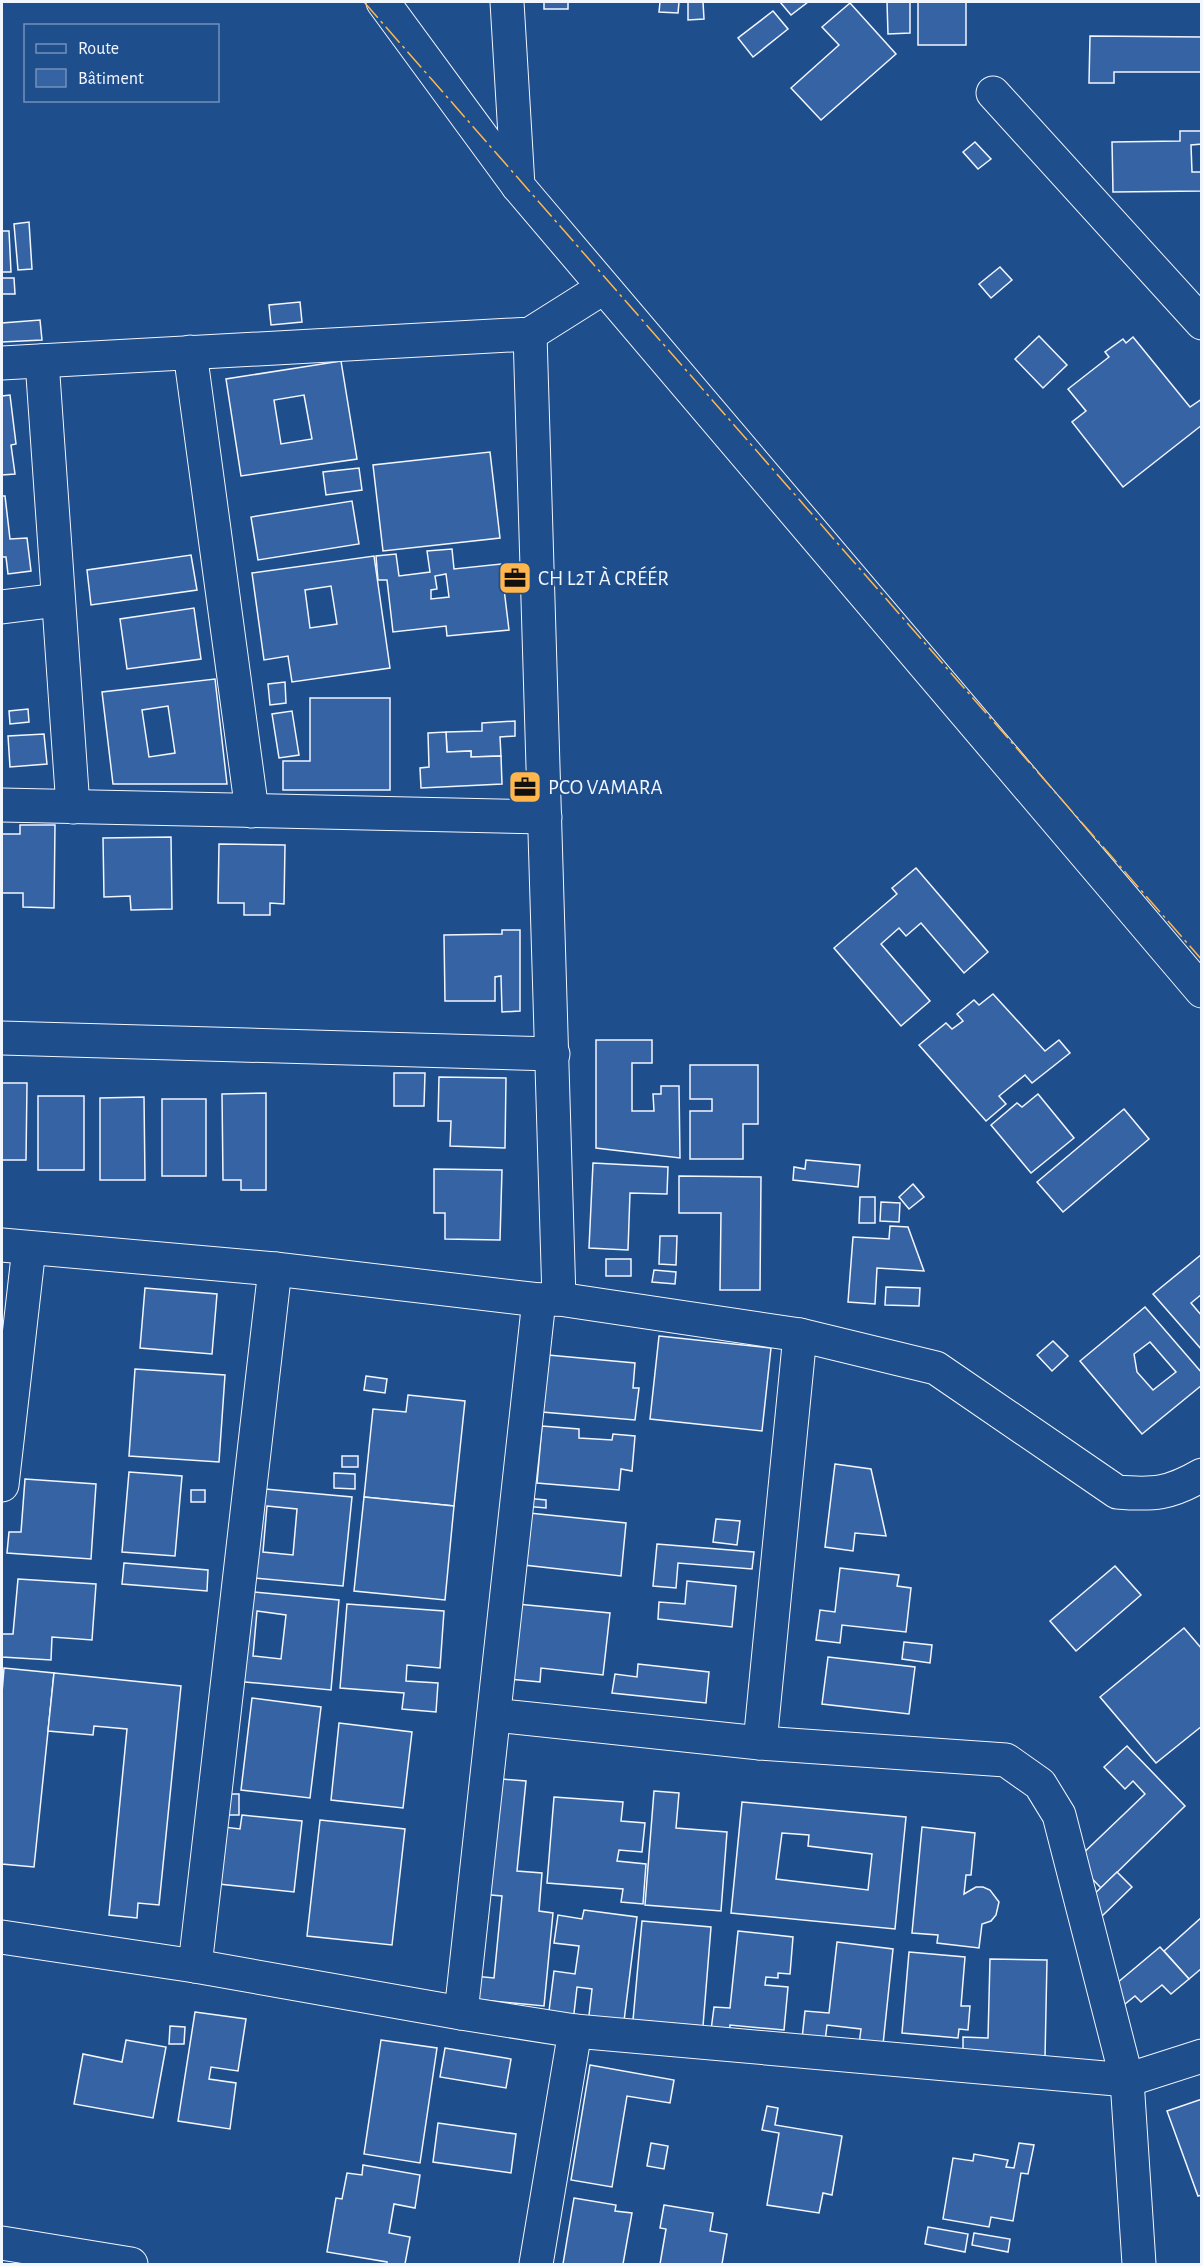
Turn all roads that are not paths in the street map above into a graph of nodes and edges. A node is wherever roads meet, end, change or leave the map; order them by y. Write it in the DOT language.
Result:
graph roads {
  1 [pos="383,2"];
  2 [pos="507,2"];
  3 [pos="993,93"];
  4 [pos="518,186"];
  5 [pos="603,288"];
  6 [pos="1202,323"];
  7 [pos="530,334"];
  8 [pos="190,352"];
  9 [pos="42,361"];
  10 [pos="2,363"];
  11 [pos="58,600"];
  12 [pos="2,607"];
  13 [pos="2,805"];
  14 [pos="73,807"];
  15 [pos="252,811"];
  16 [pos="545,817"];
  17 [pos="1202,991"];
  18 [pos="2,1038"];
  19 [pos="553,1054"];
  20 [pos="15,1247"];
  21 [pos="275,1269"];
  22 [pos="549,1299"];
  23 [pos="800,1335"];
  24 [pos="5,1424"];
  25 [pos="1202,1475"];
  26 [pos="2,1485"];
  27 [pos="494,1715"];
  28 [pos="760,1743"];
  29 [pos="2,1936"];
  30 [pos="195,1966"];
  31 [pos="461,2013"];
  32 [pos="575,2031"];
  33 [pos="1202,2056"];
  34 [pos="1127,2080"];
  35 [pos="2,2243"];
  36 [pos="131,2265"];
  37 [pos="536,2265"];
  38 [pos="1138,2265"];
  1 -- 4 [label="street"];
  2 -- 4 [label="street"];
  3 -- 6 [label="street"];
  4 -- 5 [label="street"];
  5 -- 7 [label="street"];
  5 -- 17 [label="street"];
  7 -- 8 [label="street"];
  7 -- 16 [label="street"];
  8 -- 9 [label="street"];
  8 -- 15 [label="street"];
  9 -- 10 [label="street"];
  9 -- 11 [label="street"];
  11 -- 12 [label="street"];
  11 -- 14 [label="street"];
  13 -- 14 [label="street"];
  14 -- 15 [label="street"];
  15 -- 16 [label="street"];
  16 -- 19 [label="street"];
  18 -- 19 [label="street"];
  19 -- 22 [label="street"];
  20 -- 21 [label="street"];
  20 -- 24 [label="street"];
  21 -- 22 [label="street"];
  21 -- 30 [label="street"];
  22 -- 23 [label="street"];
  22 -- 27 [label="street"];
  23 -- 25 [label="street"];
  23 -- 28 [label="street"];
  24 -- 26 [label="street"];
  27 -- 28 [label="street"];
  27 -- 31 [label="street"];
  28 -- 34 [label="street"];
  29 -- 30 [label="street"];
  30 -- 31 [label="street"];
  31 -- 32 [label="street"];
  32 -- 34 [label="street"];
  32 -- 37 [label="street"];
  33 -- 34 [label="street"];
  34 -- 38 [label="street"];
  35 -- 36 [label="street"];
}
